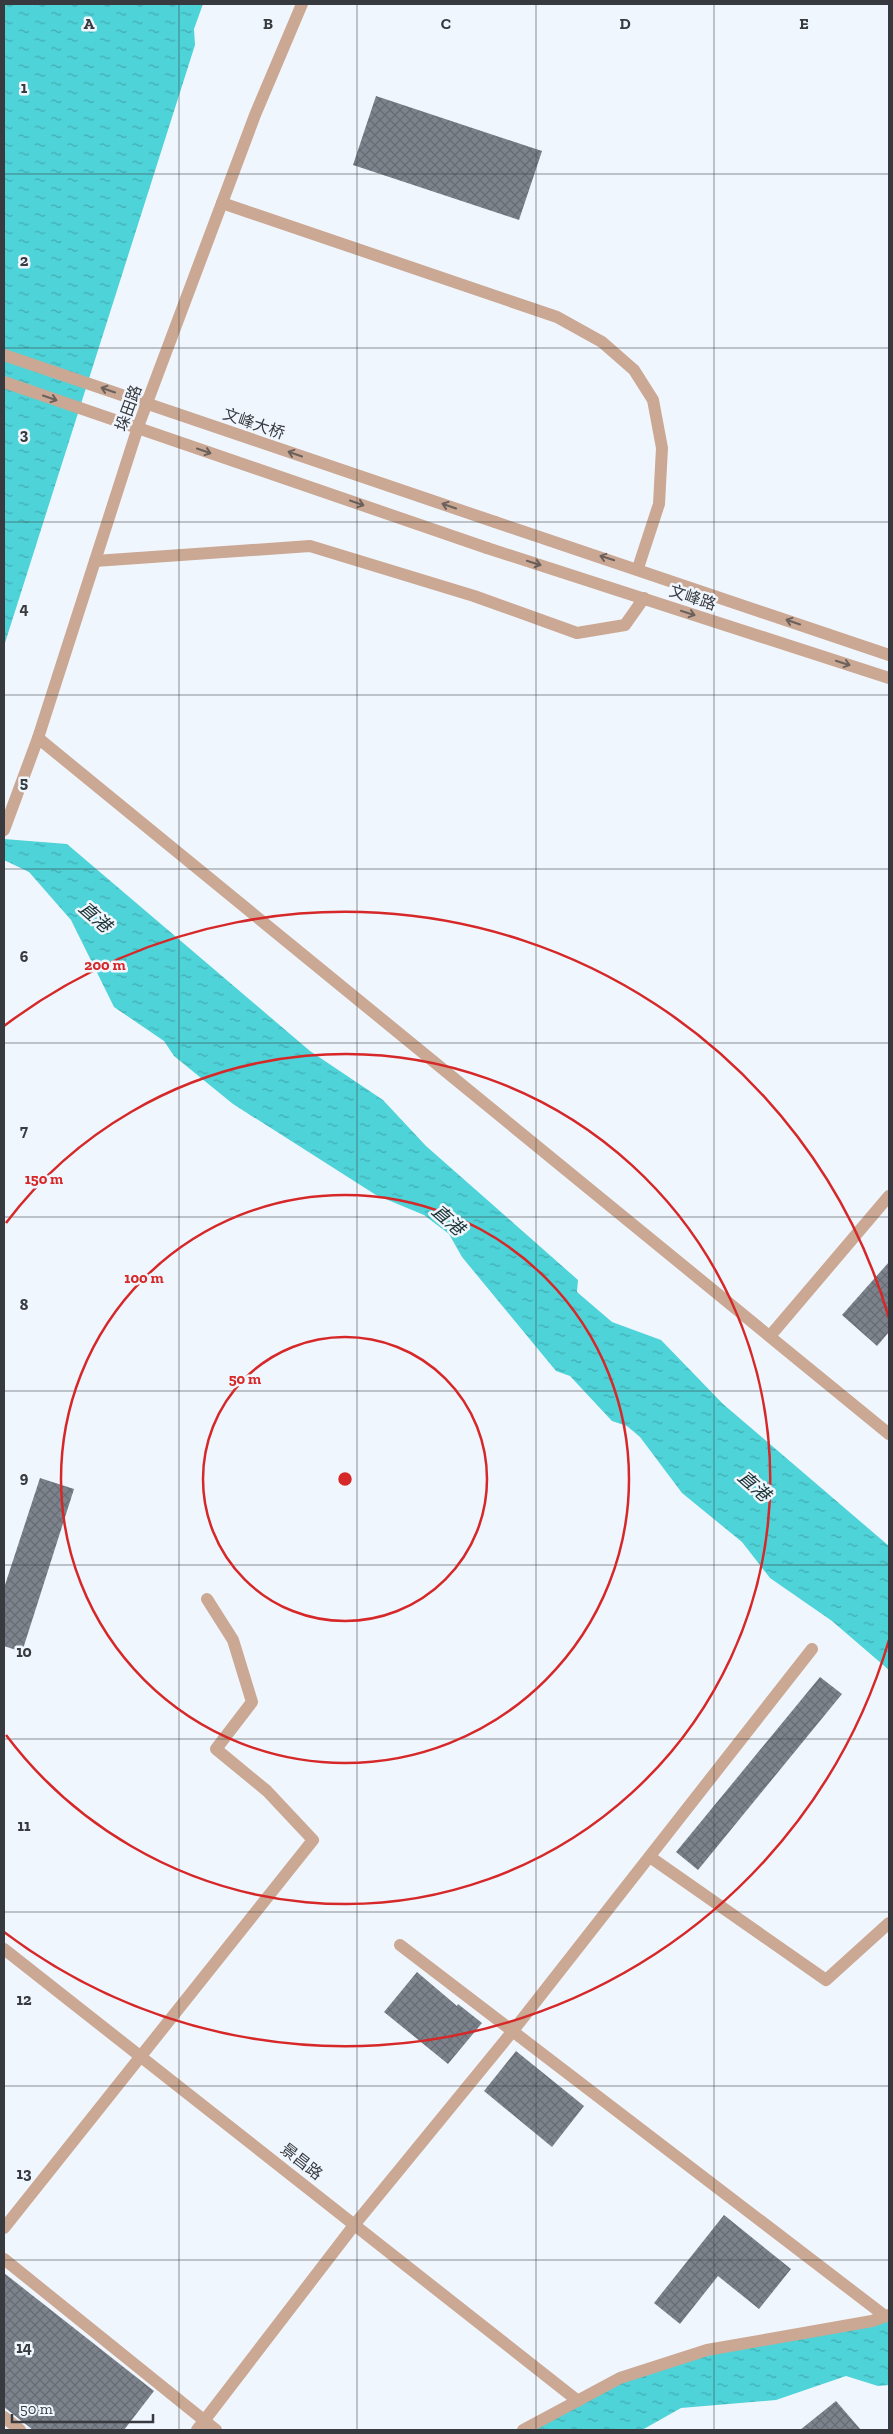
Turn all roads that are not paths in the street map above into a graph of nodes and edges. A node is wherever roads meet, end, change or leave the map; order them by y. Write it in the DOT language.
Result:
graph roads {
  1 [pos="302,4"];
  2 [pos="222,204"];
  3 [pos="4,355"];
  4 [pos="4,382"];
  5 [pos="495,522"];
  6 [pos="95,561"];
  7 [pos="638,568"];
  8 [pos="644,598"];
  9 [pos="889,655"];
  10 [pos="889,678"];
  11 [pos="38,738"];
  12 [pos="4,830"];
  13 [pos="889,1196"];
  14 [pos="770,1336"];
  15 [pos="889,1434"];
  16 [pos="207,1600"];
  17 [pos="812,1650"];
  18 [pos="650,1857"];
  19 [pos="889,1923"];
  20 [pos="400,1945"];
  21 [pos="4,1949"];
  22 [pos="512,2032"];
  23 [pos="140,2055"];
  24 [pos="356,2224"];
  25 [pos="4,2228"];
  26 [pos="4,2259"];
  27 [pos="887,2316"];
  28 [pos="578,2401"];
  29 [pos="4,2417"];
  30 [pos="201,2426"];
  31 [pos="20,2430"];
  32 [pos="216,2430"];
  33 [pos="523,2430"];
  1 -- 2 [label="street, 垛田路"];
  2 -- 6 [label="street, 垛田路"];
  2 -- 7 [label="street"];
  5 -- 3 [label="street, 文峰大桥, one-way, bridge"];
  4 -- 8 [label="street, 文峰路, one-way, bridge"];
  7 -- 5 [label="street, 文峰路, one-way"];
  6 -- 8 [label="street"];
  6 -- 11 [label="street, 垛田路"];
  9 -- 7 [label="street, 文峰路, one-way"];
  8 -- 10 [label="street, 文峰路, one-way"];
  11 -- 12 [label="street, 垛田路"];
  11 -- 14 [label="street"];
  13 -- 14 [label="street"];
  14 -- 15 [label="street"];
  16 -- 23 [label="street"];
  17 -- 18 [label="street"];
  18 -- 19 [label="street"];
  18 -- 22 [label="street"];
  20 -- 22 [label="street"];
  21 -- 23 [label="street, 景昌路"];
  22 -- 24 [label="street"];
  22 -- 27 [label="street"];
  23 -- 24 [label="street, 景昌路"];
  23 -- 25 [label="street"];
  24 -- 28 [label="street, 景昌路"];
  24 -- 30 [label="street"];
  26 -- 30 [label="street"];
  27 -- 28 [label="street"];
  28 -- 33 [label="street"];
  29 -- 31 [label="street"];
  30 -- 32 [label="street"];
}
